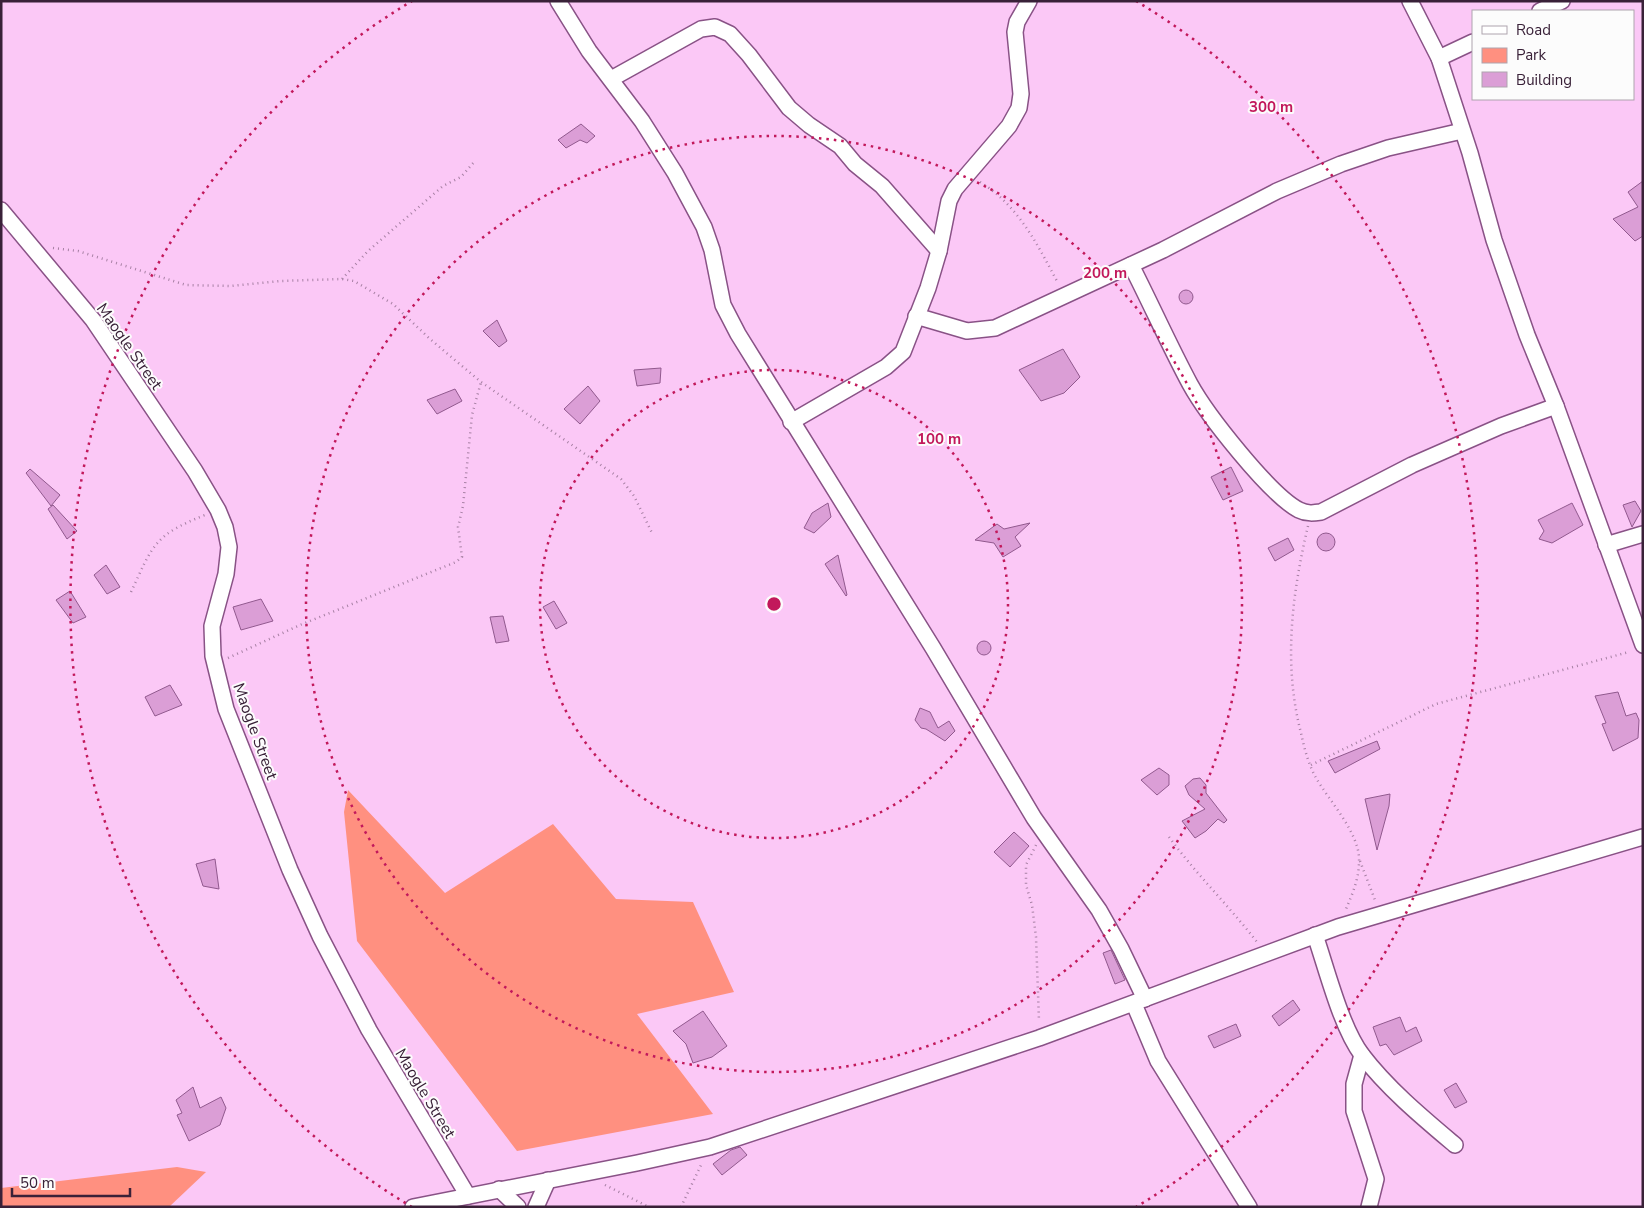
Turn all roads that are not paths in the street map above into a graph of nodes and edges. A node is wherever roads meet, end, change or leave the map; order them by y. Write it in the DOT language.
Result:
graph roads {
  1 [pos="558,1"];
  2 [pos="1029,1"];
  3 [pos="1410,1"];
  4 [pos="1562,1"];
  5 [pos="1542,10"];
  6 [pos="1472,42"];
  7 [pos="1439,58"];
  8 [pos="611,79"];
  9 [pos="1462,130"];
  10 [pos="1,210"];
  11 [pos="939,251"];
  12 [pos="1131,265"];
  13 [pos="916,316"];
  14 [pos="1556,406"];
  15 [pos="791,422"];
  16 [pos="1643,534"];
  17 [pos="1606,544"];
  18 [pos="1638,648"];
  19 [pos="1643,837"];
  20 [pos="1316,935"];
  21 [pos="1139,1002"];
  22 [pos="1362,1055"];
  23 [pos="1455,1145"];
  24 [pos="548,1180"];
  25 [pos="499,1189"];
  26 [pos="468,1196"];
  27 [pos="413,1207"];
  28 [pos="518,1207"];
  29 [pos="536,1207"];
  30 [pos="1249,1207"];
  31 [pos="1369,1207"];
  1 -- 8 [label="street"];
  2 -- 11 [label="street"];
  3 -- 7 [label="street"];
  4 -- 5 [label="street"];
  6 -- 7 [label="street"];
  7 -- 9 [label="street"];
  8 -- 11 [label="street"];
  8 -- 15 [label="street"];
  9 -- 12 [label="street"];
  9 -- 14 [label="street"];
  10 -- 26 [label="street, Maogle Street"];
  11 -- 13 [label="street"];
  12 -- 13 [label="street"];
  12 -- 14 [label="street"];
  13 -- 15 [label="street"];
  14 -- 17 [label="street"];
  15 -- 21 [label="street"];
  16 -- 17 [label="street"];
  17 -- 18 [label="street"];
  19 -- 20 [label="street"];
  20 -- 21 [label="street"];
  20 -- 22 [label="street"];
  21 -- 24 [label="street"];
  21 -- 30 [label="street"];
  22 -- 23 [label="street"];
  22 -- 31 [label="street"];
  24 -- 25 [label="street"];
  24 -- 29 [label="street"];
  25 -- 26 [label="street"];
  25 -- 28 [label="street"];
  26 -- 27 [label="street"];
}
